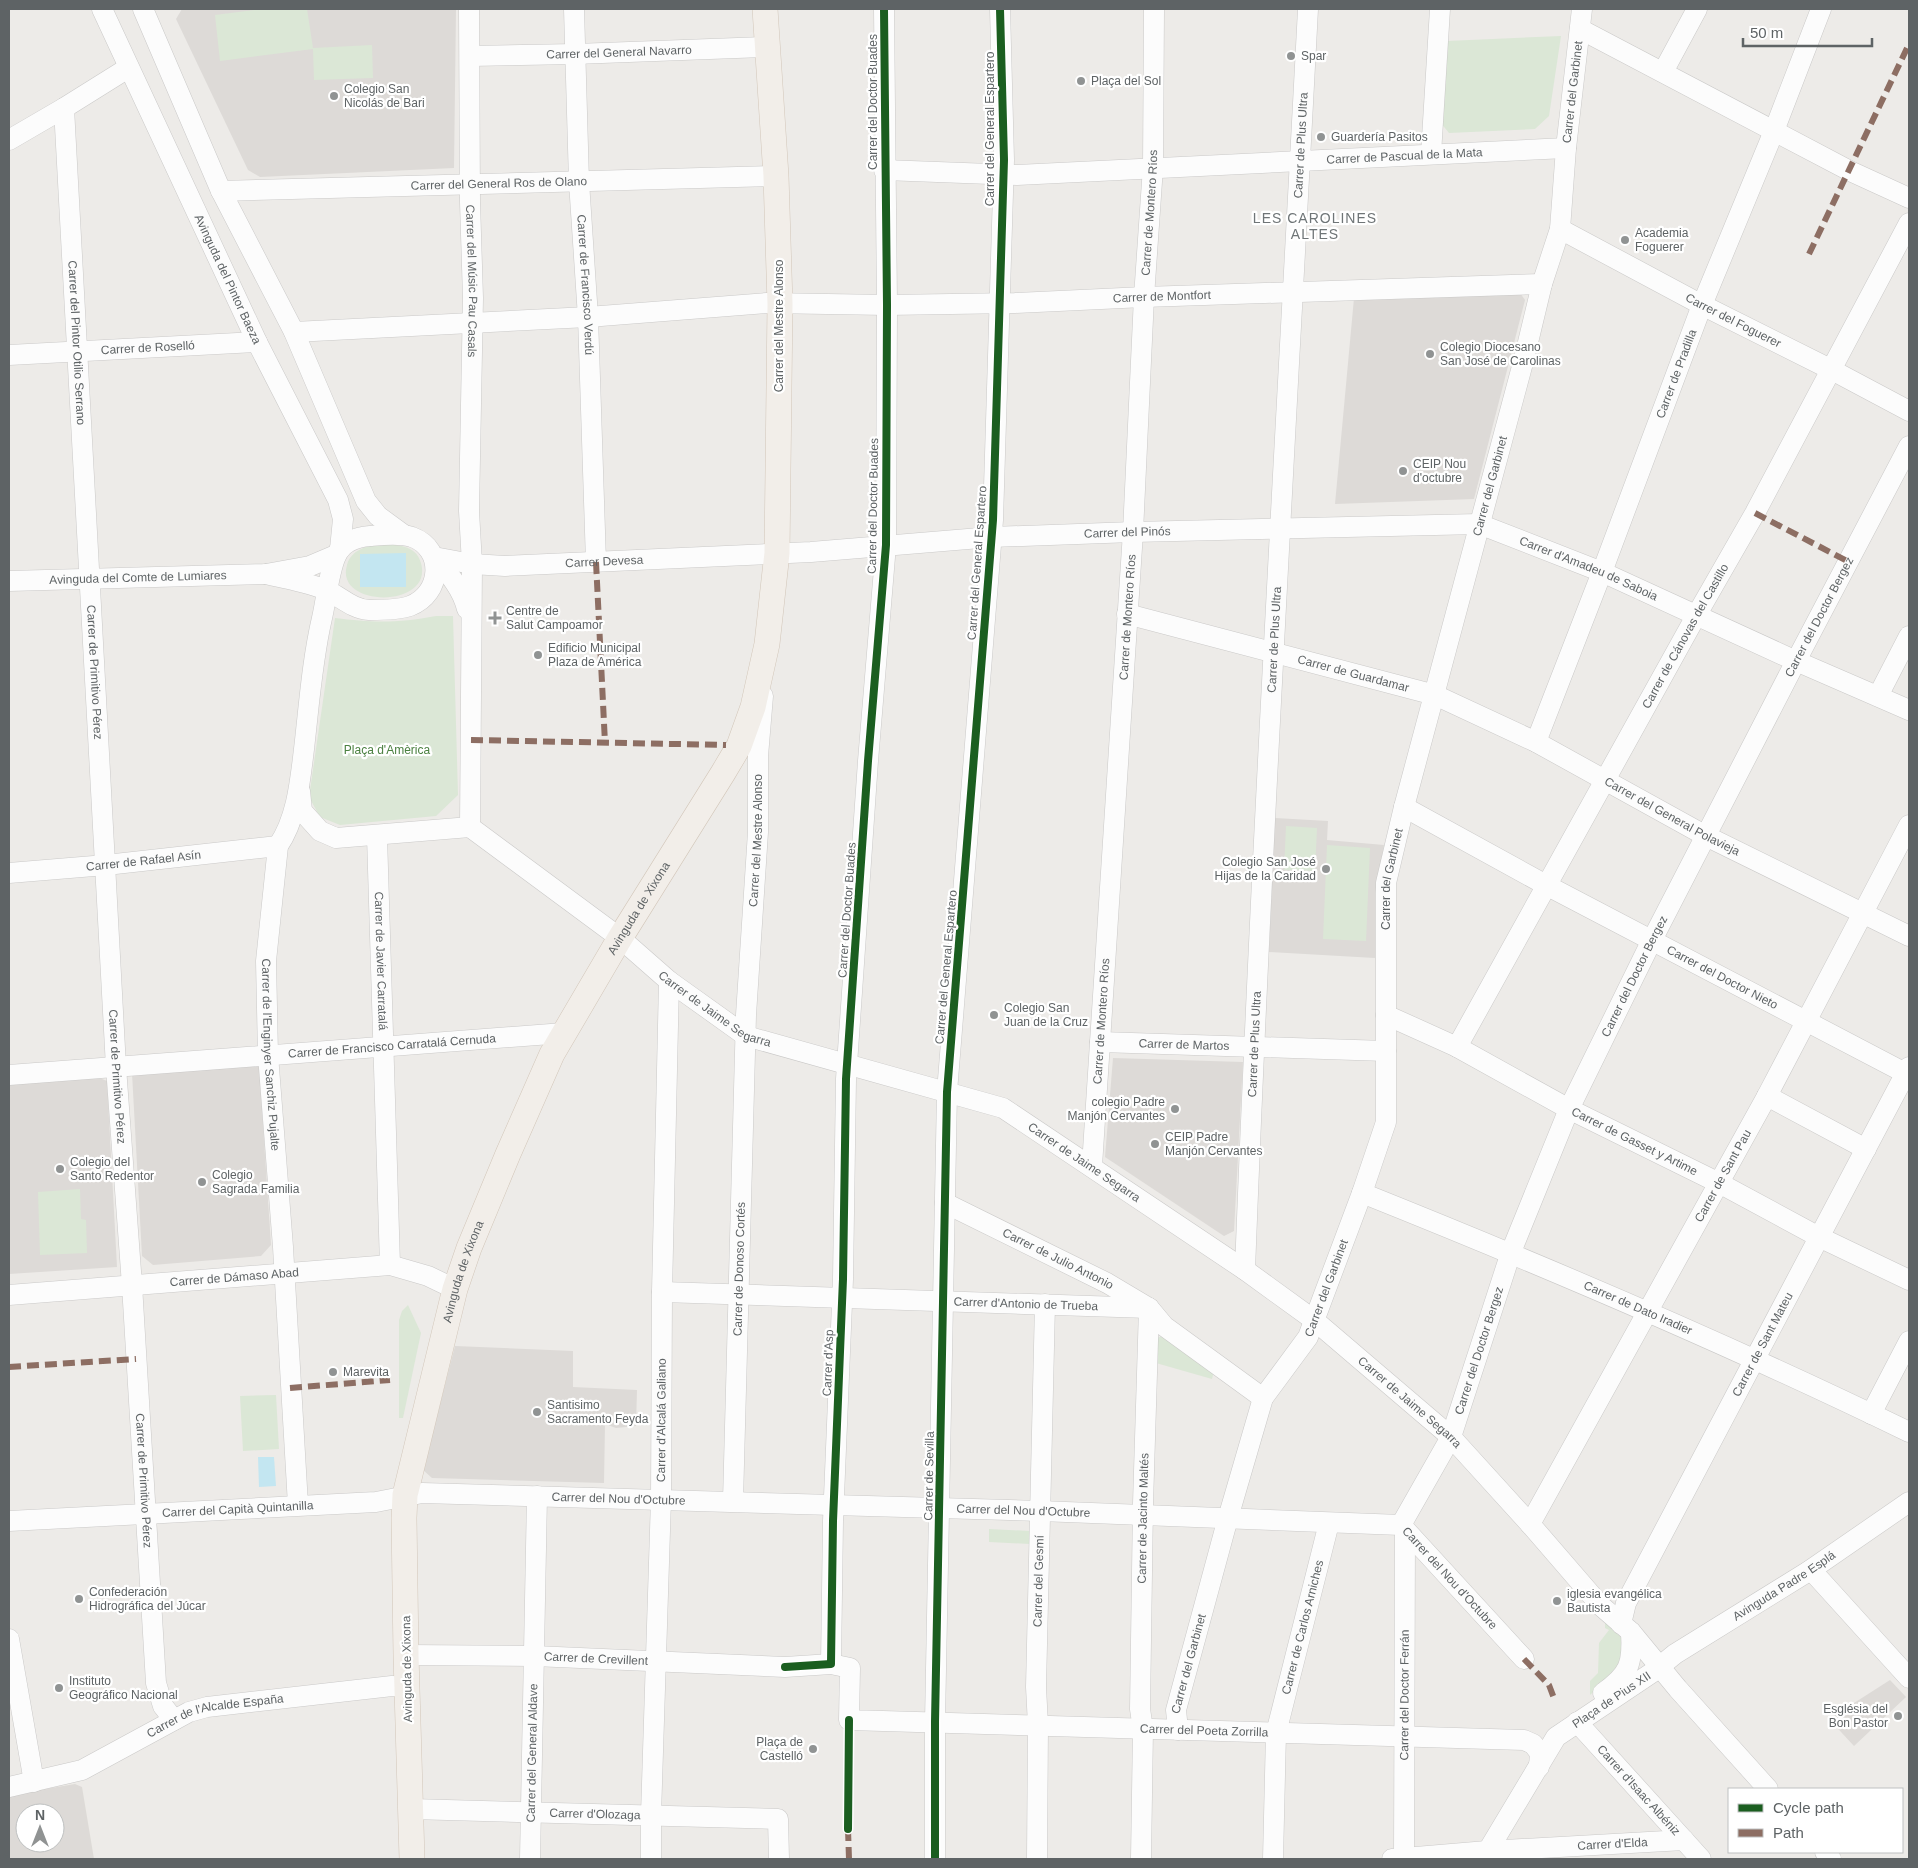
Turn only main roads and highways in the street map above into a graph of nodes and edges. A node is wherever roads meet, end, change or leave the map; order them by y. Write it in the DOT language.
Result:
graph roads {
  1 [pos="765,9"];
  2 [pos="739,746"];
  3 [pos="412,1859"];
  1 -- 2 [label="main road, Carrer del Mestre Alonso"];
  2 -- 3 [label="main road, Avinguda de Xixona"];
}
